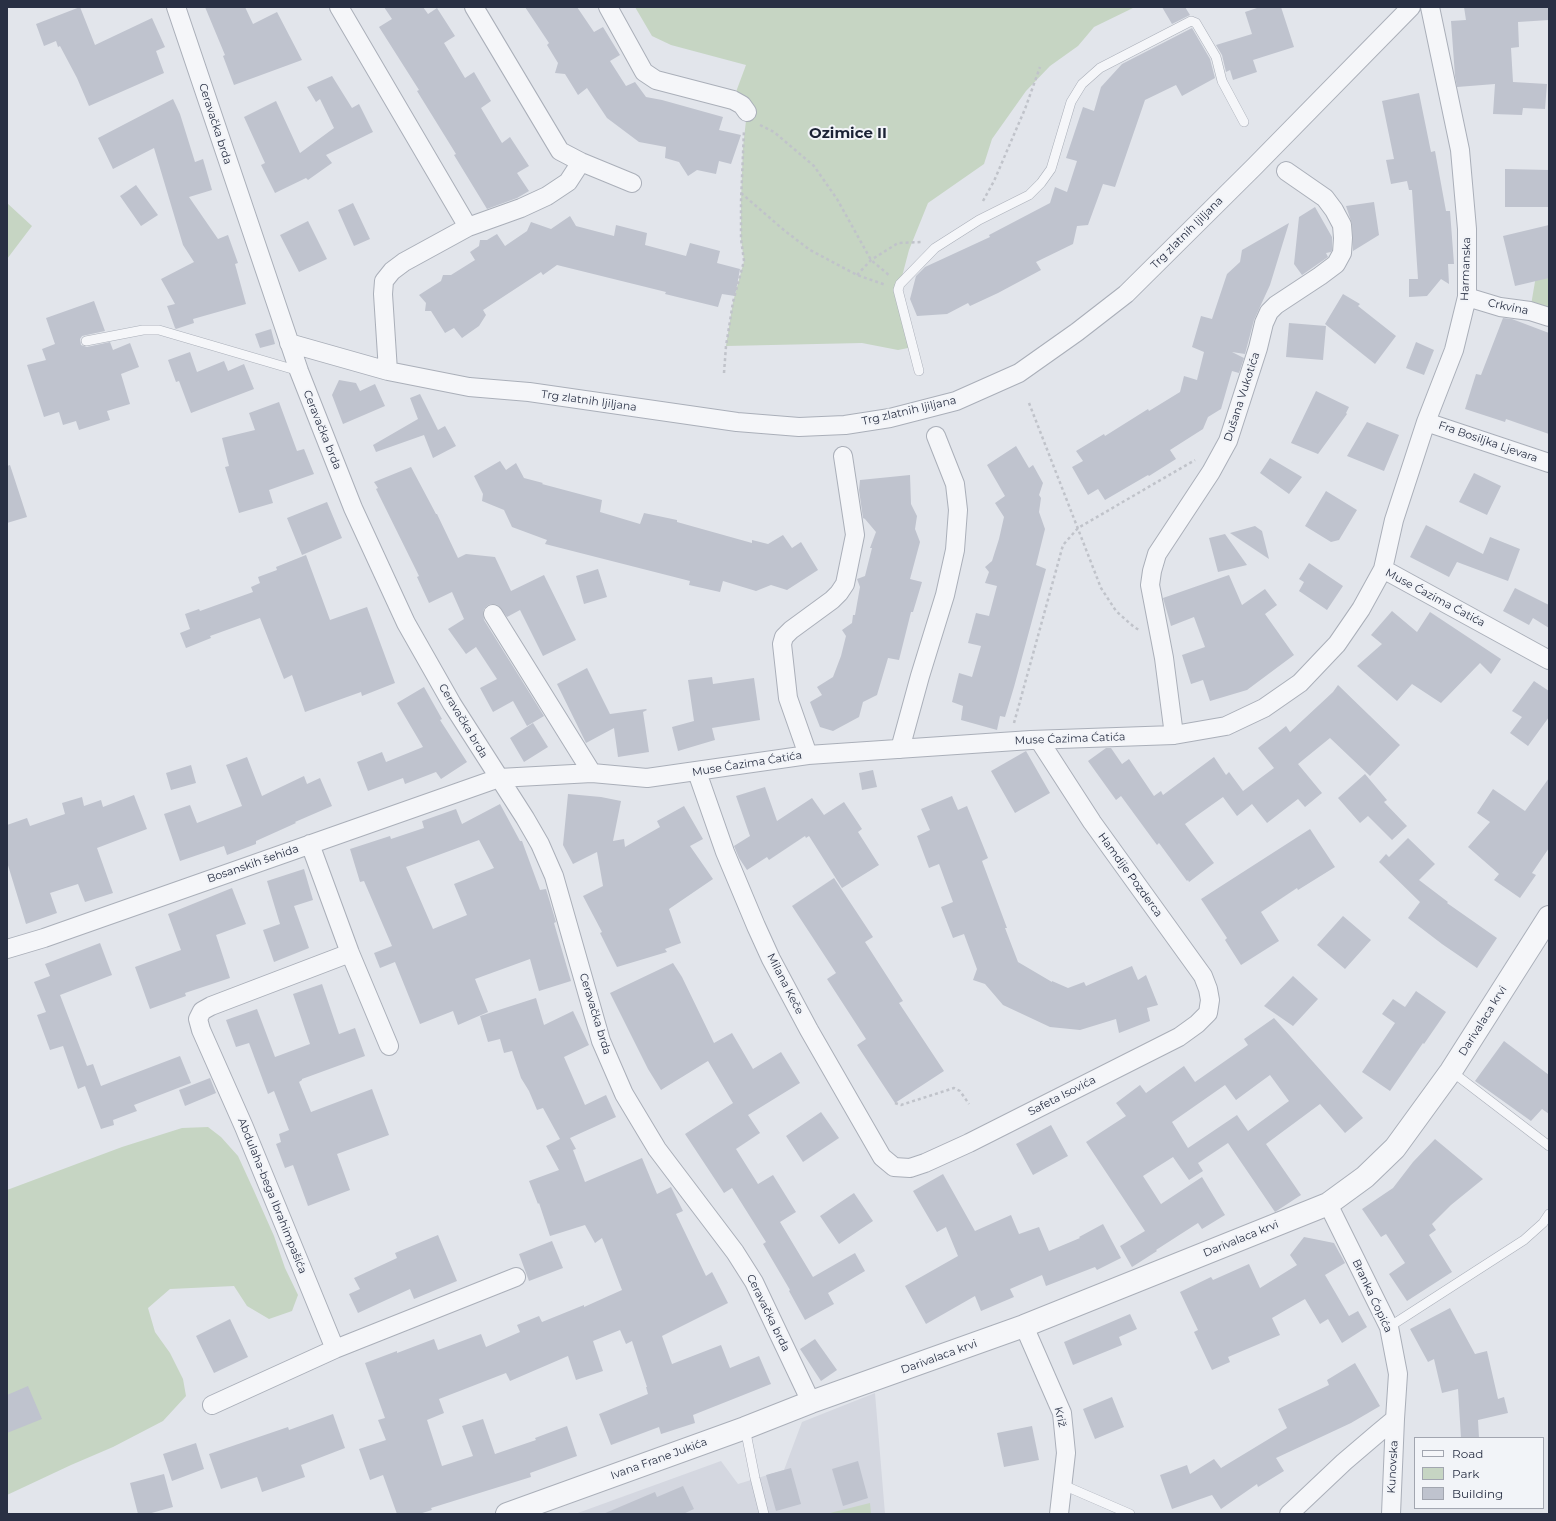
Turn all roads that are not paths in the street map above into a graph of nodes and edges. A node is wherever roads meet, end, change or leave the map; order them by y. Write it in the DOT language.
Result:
graph roads {
  1 [pos="176,7"];
  2 [pos="339,7"];
  3 [pos="474,7"];
  4 [pos="608,7"];
  5 [pos="1411,7"];
  6 [pos="1430,7"];
  7 [pos="747,112"];
  8 [pos="1244,122"];
  9 [pos="581,162"];
  10 [pos="1286,171"];
  11 [pos="632,184"];
  12 [pos="468,227"];
  13 [pos="1467,297"];
  14 [pos="1549,317"];
  15 [pos="86,341"];
  16 [pos="289,343"];
  17 [pos="298,371"];
  18 [pos="388,371"];
  19 [pos="919,371"];
  20 [pos="1426,422"];
  21 [pos="936,436"];
  22 [pos="843,456"];
  23 [pos="1549,463"];
  24 [pos="1383,569"];
  25 [pos="493,614"];
  26 [pos="1549,660"];
  27 [pos="1174,736"];
  28 [pos="1039,740"];
  29 [pos="900,748"];
  30 [pos="808,755"];
  31 [pos="696,772"];
  32 [pos="592,773"];
  33 [pos="498,778"];
  34 [pos="310,844"];
  35 [pos="1549,917"];
  36 [pos="7,949"];
  37 [pos="350,953"];
  38 [pos="1208,1013"];
  39 [pos="389,1046"];
  40 [pos="1451,1071"];
  41 [pos="1549,1146"];
  42 [pos="910,1168"];
  43 [pos="1328,1204"];
  44 [pos="1549,1214"];
  45 [pos="516,1277"];
  46 [pos="1024,1326"];
  47 [pos="1389,1327"];
  48 [pos="335,1349"];
  49 [pos="811,1402"];
  50 [pos="212,1405"];
  51 [pos="1396,1419"];
  52 [pos="745,1428"];
  53 [pos="1062,1485"];
  54 [pos="507,1514"];
  55 [pos="764,1514"];
  56 [pos="1059,1514"];
  57 [pos="1130,1514"];
  58 [pos="1289,1514"];
  59 [pos="1391,1514"];
  1 -- 16 [label="street, Ceravačka brda"];
  2 -- 12 [label="street"];
  3 -- 9 [label="street"];
  4 -- 7 [label="street"];
  5 -- 18 [label="street, Trg zlatnih ljiljana"];
  6 -- 13 [label="street, Harmanska"];
  8 -- 19 [label="lane"];
  9 -- 11 [label="street"];
  9 -- 12 [label="street"];
  10 -- 27 [label="street, Dušana Vukotića"];
  12 -- 18 [label="street"];
  13 -- 14 [label="street, Crkvina"];
  13 -- 20 [label="street, Harmanska"];
  15 -- 17 [label="lane"];
  16 -- 17 [label="street, Ceravačka brda"];
  16 -- 18 [label="street, Trg zlatnih ljiljana"];
  17 -- 33 [label="street, Ceravačka brda"];
  20 -- 23 [label="street, Fra Bosiljka Ljevara"];
  20 -- 24 [label="street, Harmanska"];
  21 -- 29 [label="street"];
  22 -- 30 [label="street"];
  24 -- 26 [label="street, Muse Ćazima Ćatića"];
  24 -- 27 [label="street, Muse Ćazima Ćatića"];
  25 -- 32 [label="street"];
  27 -- 28 [label="street, Muse Ćazima Ćatića"];
  28 -- 29 [label="street, Muse Ćazima Ćatića"];
  28 -- 38 [label="street, Hamdije Pozderca"];
  29 -- 30 [label="street, Muse Ćazima Ćatića"];
  30 -- 31 [label="street, Muse Ćazima Ćatića"];
  31 -- 32 [label="street, Muse Ćazima Ćatića"];
  31 -- 42 [label="street, Milana Keče"];
  32 -- 33 [label="street, Muse Ćazima Ćatića"];
  33 -- 34 [label="street, Bosanskih šehida"];
  33 -- 49 [label="street, Ceravačka brda"];
  34 -- 36 [label="street, Bosanskih šehida"];
  34 -- 37 [label="street"];
  35 -- 40 [label="street, Darivalaca krvi"];
  37 -- 39 [label="street"];
  37 -- 48 [label="street, Abdulaha-bega Ibrahimpašića"];
  38 -- 42 [label="street, Safeta Isovića"];
  40 -- 41 [label="lane"];
  40 -- 43 [label="street, Darivalaca krvi"];
  43 -- 46 [label="street, Darivalaca krvi"];
  43 -- 47 [label="street, Branka Ćopića"];
  44 -- 47 [label="lane"];
  45 -- 48 [label="street"];
  46 -- 49 [label="street, Darivalaca krvi"];
  46 -- 53 [label="street, Križ"];
  47 -- 51 [label="street, Branka Ćopića"];
  48 -- 50 [label="street"];
  49 -- 52 [label="street, Ivana Frane Jukića"];
  51 -- 58 [label="street"];
  51 -- 59 [label="street, Kunovska"];
  52 -- 54 [label="street, Ivana Frane Jukića"];
  52 -- 55 [label="lane"];
  53 -- 56 [label="street, Križ"];
  53 -- 57 [label="lane"];
}
